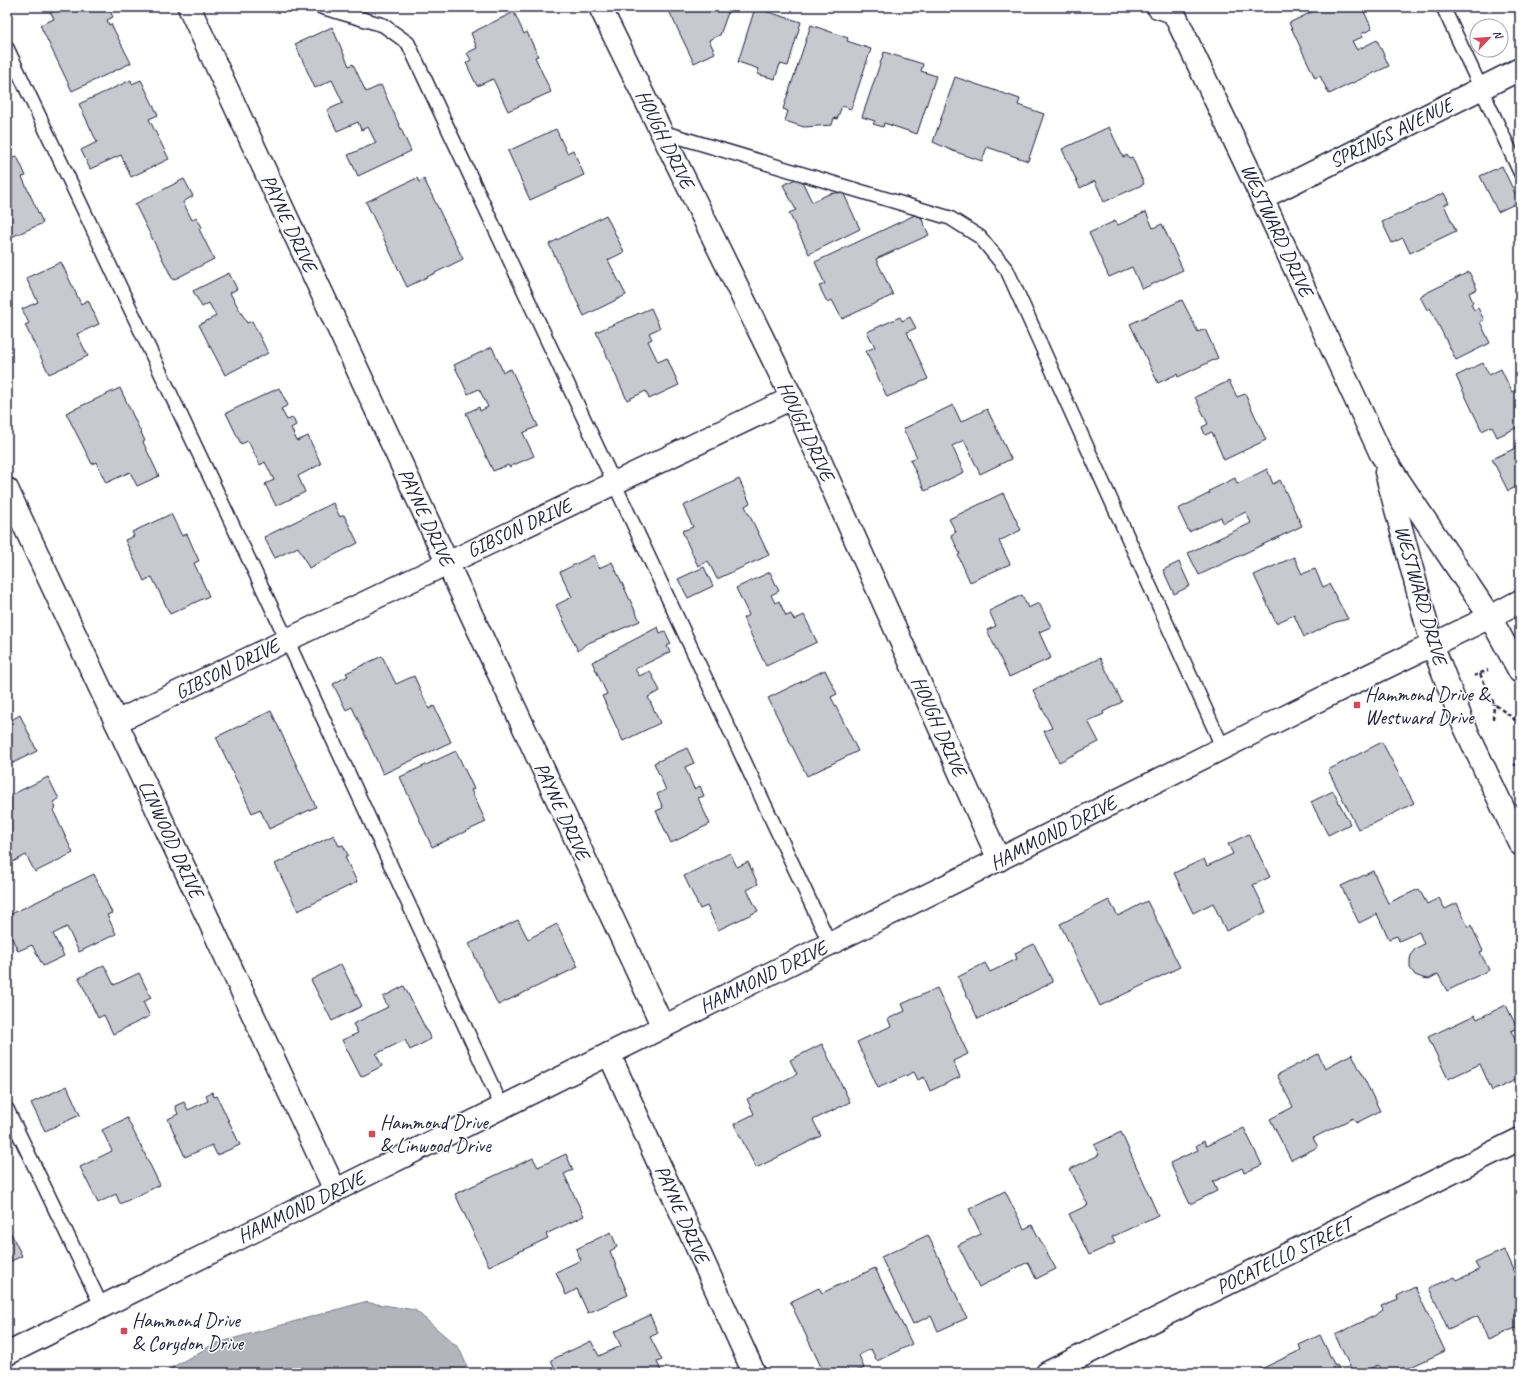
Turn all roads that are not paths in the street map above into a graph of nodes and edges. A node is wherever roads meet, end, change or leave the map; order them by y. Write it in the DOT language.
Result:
graph roads {
  1 [pos="189,7"];
  2 [pos="321,7"];
  3 [pos="600,7"];
  4 [pos="1443,7"];
  5 [pos="1167,9"];
  6 [pos="7,48"];
  7 [pos="1520,69"];
  8 [pos="1481,88"];
  9 [pos="662,132"];
  10 [pos="1520,172"];
  11 [pos="1262,198"];
  12 [pos="792,398"];
  13 [pos="1380,454"];
  14 [pos="613,483"];
  15 [pos="7,489"];
  16 [pos="447,562"];
  17 [pos="1520,602"];
  18 [pos="1490,616"];
  19 [pos="287,640"];
  20 [pos="1432,644"];
  21 [pos="1520,672"];
  22 [pos="116,722"];
  23 [pos="1223,748"];
  24 [pos="1520,844"];
  25 [pos="999,860"];
  26 [pos="830,944"];
  27 [pos="663,1027"];
  28 [pos="609,1054"];
  29 [pos="502,1107"];
  30 [pos="7,1109"];
  31 [pos="1520,1139"];
  32 [pos="335,1190"];
  33 [pos="102,1306"];
  34 [pos="7,1354"];
  35 [pos="754,1373"];
  36 [pos="1047,1373"];
  1 -- 16 [label="street, PAYNE DRIVE"];
  2 -- 14 [label="lane"];
  3 -- 9 [label="street, HOUGH DRIVE"];
  4 -- 8 [label="lane"];
  5 -- 11 [label="street, WESTWARD DRIVE"];
  6 -- 19 [label="lane"];
  7 -- 8 [label="street, SPRINGS AVENUE"];
  8 -- 10 [label="lane"];
  8 -- 11 [label="street, SPRINGS AVENUE"];
  9 -- 12 [label="street, HOUGH DRIVE"];
  9 -- 23 [label="lane"];
  11 -- 13 [label="street, WESTWARD DRIVE"];
  12 -- 14 [label="street, GIBSON DRIVE"];
  12 -- 25 [label="street, HOUGH DRIVE"];
  13 -- 18 [label="street, WESTWARD DRIVE"];
  13 -- 20 [label="street, WESTWARD DRIVE"];
  14 -- 16 [label="street, GIBSON DRIVE"];
  14 -- 26 [label="lane"];
  15 -- 22 [label="street, LINWOOD DRIVE"];
  16 -- 19 [label="street, GIBSON DRIVE"];
  16 -- 27 [label="street, PAYNE DRIVE"];
  17 -- 18 [label="street, HAMMOND DRIVE"];
  18 -- 20 [label="street, HAMMOND DRIVE"];
  18 -- 21 [label="street, WESTWARD DRIVE"];
  19 -- 22 [label="street, GIBSON DRIVE"];
  19 -- 29 [label="lane"];
  20 -- 23 [label="street, HAMMOND DRIVE"];
  20 -- 24 [label="street, WESTWARD DRIVE"];
  22 -- 32 [label="street, LINWOOD DRIVE"];
  23 -- 25 [label="street, HAMMOND DRIVE"];
  25 -- 26 [label="street, HAMMOND DRIVE"];
  26 -- 27 [label="street, HAMMOND DRIVE"];
  27 -- 28 [label="street, HAMMOND DRIVE"];
  28 -- 29 [label="street, HAMMOND DRIVE"];
  28 -- 35 [label="street, PAYNE DRIVE"];
  29 -- 32 [label="street, HAMMOND DRIVE"];
  30 -- 33 [label="lane"];
  31 -- 36 [label="street, POCATELLO STREET"];
  32 -- 33 [label="street, HAMMOND DRIVE"];
  33 -- 34 [label="street, HAMMOND DRIVE"];
}
